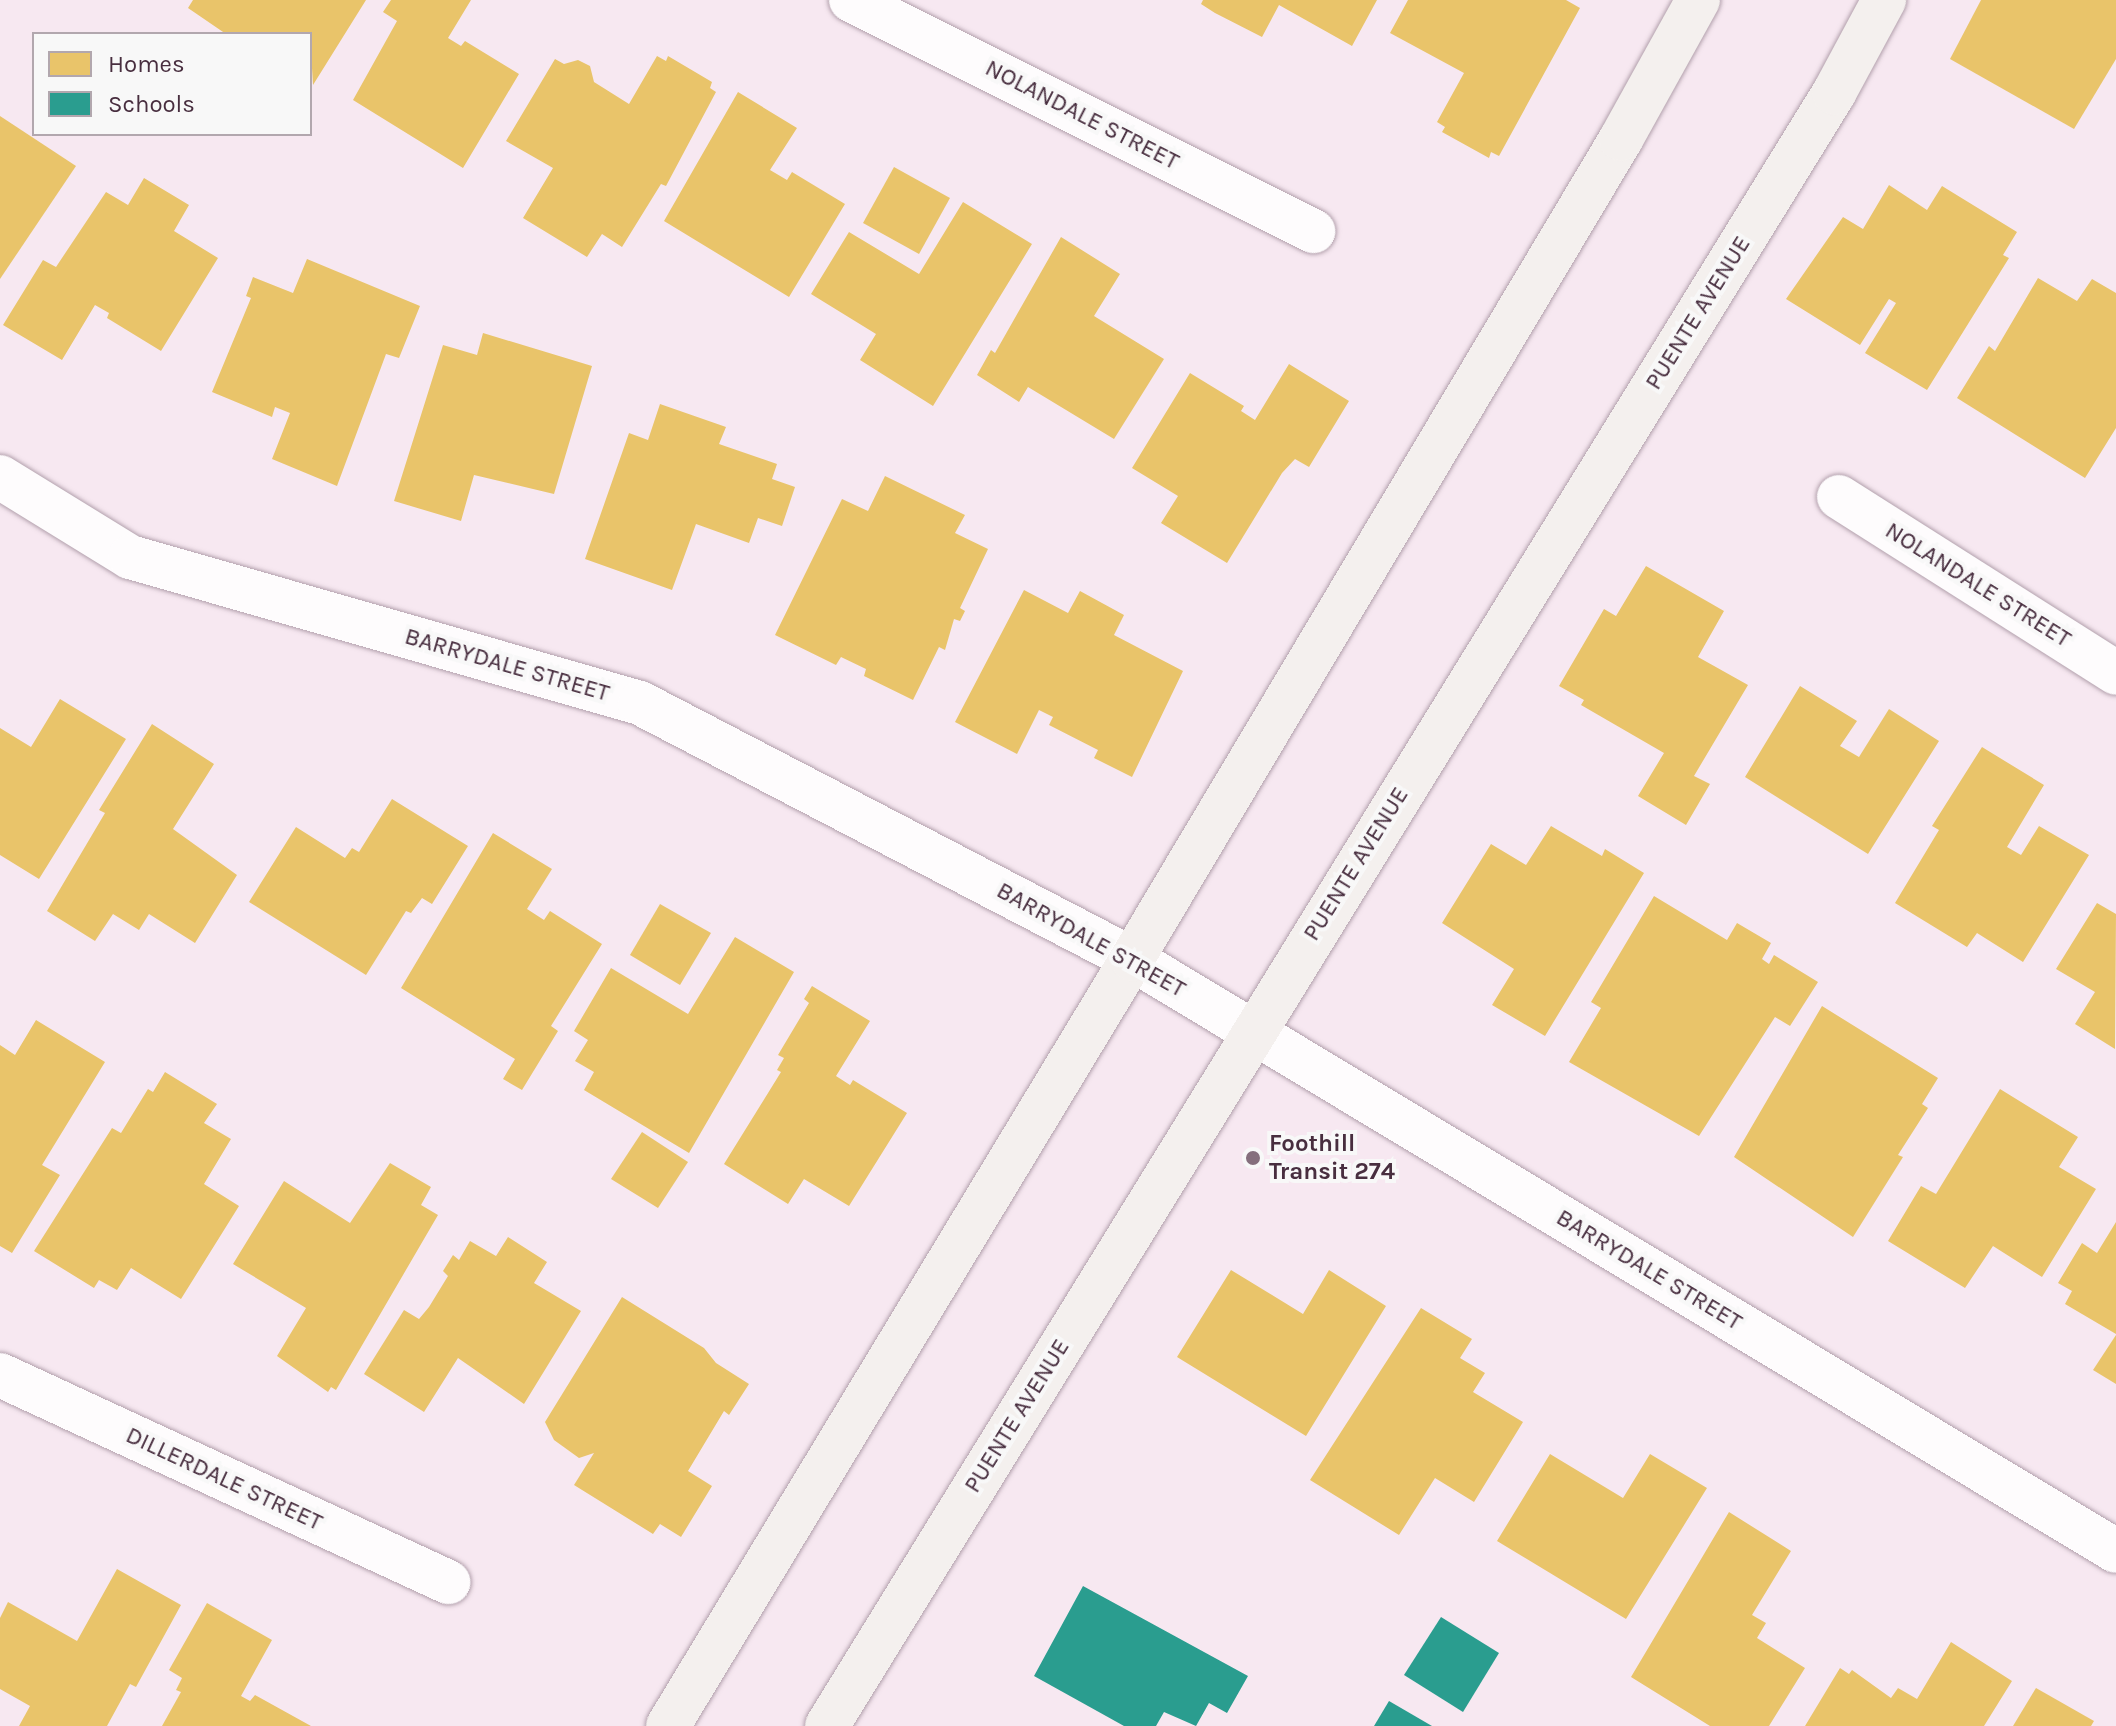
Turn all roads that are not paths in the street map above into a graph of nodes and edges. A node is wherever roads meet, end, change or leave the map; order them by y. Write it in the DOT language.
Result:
graph roads {
  1 [pos="851,0"];
  2 [pos="1698,0"];
  3 [pos="1884,0"];
  4 [pos="1313,231"];
  5 [pos="0,477"];
  6 [pos="1839,497"];
  7 [pos="2116,673"];
  8 [pos="1132,959"];
  9 [pos="1252,1032"];
  10 [pos="0,1375"];
  11 [pos="2116,1551"];
  12 [pos="448,1582"];
  13 [pos="668,1726"];
  14 [pos="827,1726"];
  1 -- 4 [label="street, NOLANDALE STREET"];
  2 -- 8 [label="main road"];
  3 -- 9 [label="main road, PUENTE AVENUE"];
  5 -- 8 [label="street, BARRYDALE STREET"];
  6 -- 7 [label="street, NOLANDALE STREET"];
  8 -- 9 [label="street, BARRYDALE STREET"];
  8 -- 13 [label="main road"];
  9 -- 11 [label="street, BARRYDALE STREET"];
  9 -- 14 [label="main road, PUENTE AVENUE"];
  10 -- 12 [label="street, DILLERDALE STREET"];
}
